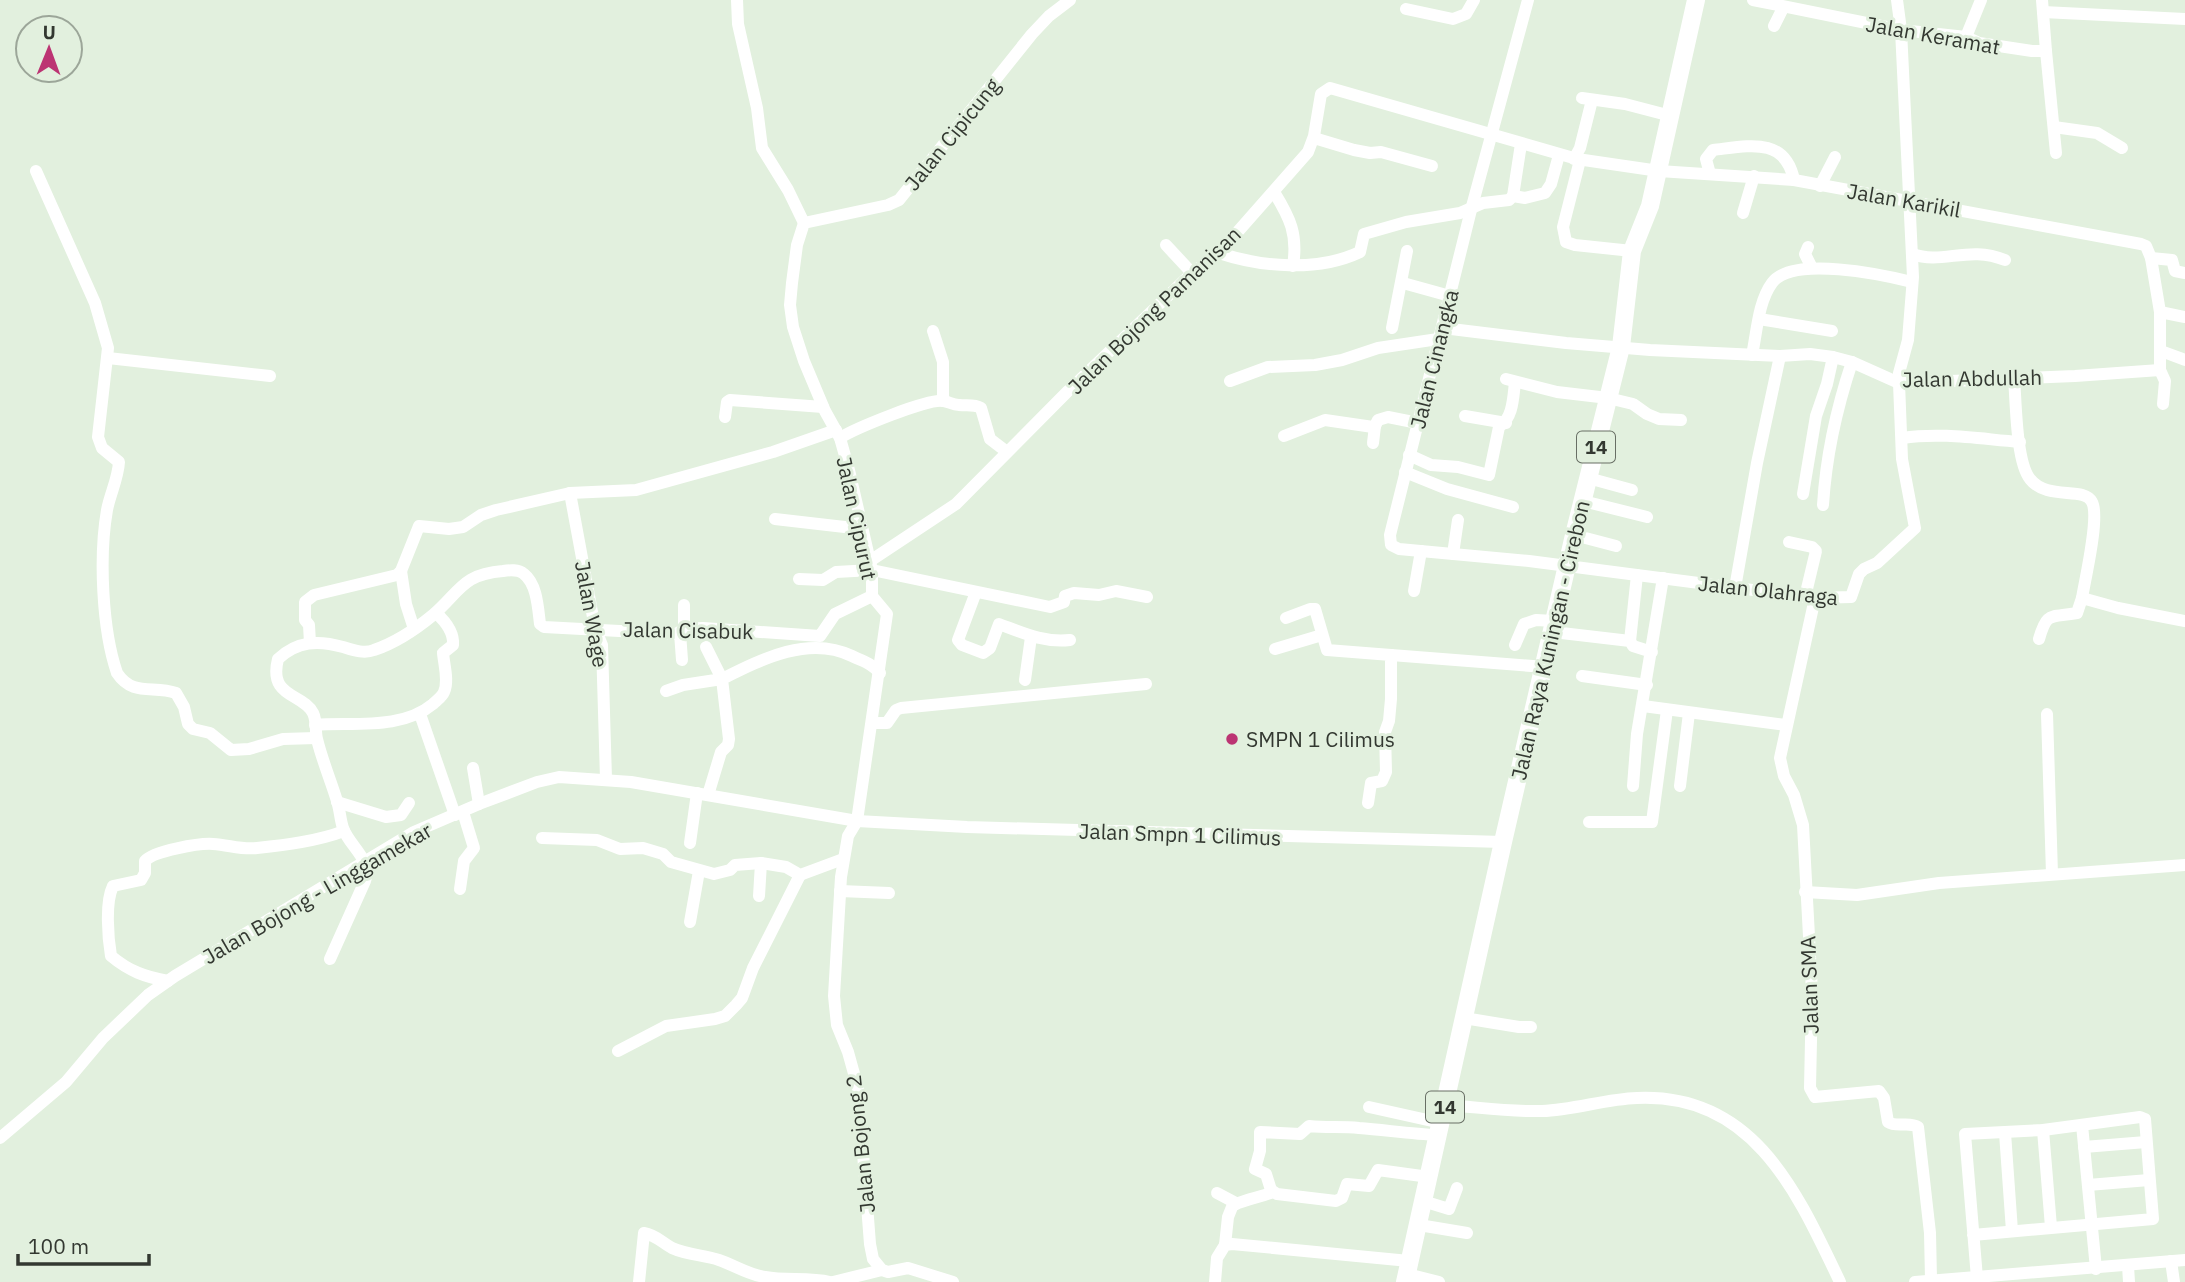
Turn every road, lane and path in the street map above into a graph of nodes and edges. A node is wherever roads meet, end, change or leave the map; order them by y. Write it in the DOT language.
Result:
graph roads {
  1 [pos="737,0"];
  2 [pos="1070,0"];
  3 [pos="1474,0"];
  4 [pos="1528,0"];
  5 [pos="1696,0"];
  6 [pos="1753,0"];
  7 [pos="1897,0"];
  8 [pos="1981,0"];
  9 [pos="2043,6"];
  10 [pos="1783,8"];
  11 [pos="1406,9"];
  12 [pos="2185,19"];
  13 [pos="1774,26"];
  14 [pos="1900,30"];
  15 [pos="1966,37"];
  16 [pos="2039,51"];
  17 [pos="1671,116"];
  18 [pos="2054,127"];
  19 [pos="1492,135"];
  20 [pos="1314,138"];
  21 [pos="1521,144"];
  22 [pos="2122,148"];
  23 [pos="2056,153"];
  24 [pos="1559,155"];
  25 [pos="1835,156"];
  26 [pos="1577,159"];
  27 [pos="1432,166"];
  28 [pos="36,171"];
  29 [pos="1659,171"];
  30 [pos="1710,174"];
  31 [pos="1754,176"];
  32 [pos="1794,180"];
  33 [pos="1820,186"];
  34 [pos="1274,192"];
  35 [pos="1513,197"];
  36 [pos="1908,200"];
  37 [pos="1471,210"];
  38 [pos="1743,213"];
  39 [pos="804,223"];
  40 [pos="1166,245"];
  41 [pos="1808,247"];
  42 [pos="1407,251"];
  43 [pos="1632,251"];
  44 [pos="2148,252"];
  45 [pos="1219,253"];
  46 [pos="1912,254"];
  47 [pos="2005,260"];
  48 [pos="1293,266"];
  49 [pos="1812,268"];
  50 [pos="1192,273"];
  51 [pos="2185,273"];
  52 [pos="1912,282"];
  53 [pos="1403,283"];
  54 [pos="1450,296"];
  55 [pos="2160,312"];
  56 [pos="2185,317"];
  57 [pos="1759,319"];
  58 [pos="1392,328"];
  59 [pos="933,331"];
  60 [pos="1832,331"];
  61 [pos="1441,333"];
  62 [pos="1621,346"];
  63 [pos="2161,351"];
  64 [pos="1752,355"];
  65 [pos="1780,356"];
  66 [pos="1833,357"];
  67 [pos="108,358"];
  68 [pos="2185,360"];
  69 [pos="1852,362"];
  70 [pos="2160,370"];
  71 [pos="270,376"];
  72 [pos="2014,378"];
  73 [pos="1230,381"];
  74 [pos="1899,383"];
  75 [pos="1608,398"];
  76 [pos="943,401"];
  77 [pos="2163,404"];
  78 [pos="823,407"];
  79 [pos="1465,416"];
  80 [pos="725,418"];
  81 [pos="1681,420"];
  82 [pos="1418,422"];
  83 [pos="1506,424"];
  84 [pos="1376,426"];
  85 [pos="838,434"];
  86 [pos="1284,436"];
  87 [pos="1902,438"];
  88 [pos="2020,442"];
  89 [pos="1373,443"];
  90 [pos="1007,452"];
  91 [pos="1409,455"];
  92 [pos="1405,472"];
  93 [pos="1588,478"];
  94 [pos="1632,490"];
  95 [pos="570,493"];
  96 [pos="1803,494"];
  97 [pos="1583,501"];
  98 [pos="1823,505"];
  99 [pos="1513,507"];
  100 [pos="1647,517"];
  101 [pos="775,519"];
  102 [pos="1458,520"];
  103 [pos="862,529"];
  104 [pos="1574,535"];
  105 [pos="1789,542"];
  106 [pos="1616,546"];
  107 [pos="1421,551"];
  108 [pos="1453,554"];
  109 [pos="871,566"];
  110 [pos="1567,568"];
  111 [pos="401,570"];
  112 [pos="1637,575"];
  113 [pos="1662,578"];
  114 [pos="799,579"];
  115 [pos="1735,588"];
  116 [pos="1413,591"];
  117 [pos="976,592"];
  118 [pos="872,596"];
  119 [pos="1147,597"];
  120 [pos="1810,598"];
  121 [pos="2082,598"];
  122 [pos="684,604"];
  123 [pos="436,613"];
  124 [pos="1286,618"];
  125 [pos="2185,621"];
  126 [pos="1554,626"];
  127 [pos="595,628"];
  128 [pos="415,629"];
  129 [pos="682,631"];
  130 [pos="1322,635"];
  131 [pos="1031,637"];
  132 [pos="2039,639"];
  133 [pos="1070,640"];
  134 [pos="1630,640"];
  135 [pos="310,643"];
  136 [pos="1515,645"];
  137 [pos="706,648"];
  138 [pos="1275,649"];
  139 [pos="1652,652"];
  140 [pos="1391,655"];
  141 [pos="682,660"];
  142 [pos="1545,667"];
  143 [pos="880,673"];
  144 [pos="1582,676"];
  145 [pos="722,679"];
  146 [pos="1025,680"];
  147 [pos="1146,684"];
  148 [pos="1647,685"];
  149 [pos="666,691"];
  150 [pos="1643,706"];
  151 [pos="1667,710"];
  152 [pos="1689,713"];
  153 [pos="419,714"];
  154 [pos="2047,714"];
  155 [pos="873,723"];
  156 [pos="1786,725"];
  157 [pos="316,732"];
  158 [pos="473,768"];
  159 [pos="606,779"];
  160 [pos="1633,786"];
  161 [pos="1680,786"];
  162 [pos="703,794"];
  163 [pos="338,802"];
  164 [pos="409,803"];
  165 [pos="1368,803"];
  166 [pos="479,804"];
  167 [pos="459,813"];
  168 [pos="857,821"];
  169 [pos="1589,822"];
  170 [pos="344,831"];
  171 [pos="542,838"];
  172 [pos="1503,842"];
  173 [pos="690,843"];
  174 [pos="843,859"];
  175 [pos="365,863"];
  176 [pos="761,863"];
  177 [pos="2185,865"];
  178 [pos="699,871"];
  179 [pos="2052,874"];
  180 [pos="800,875"];
  181 [pos="460,890"];
  182 [pos="839,891"];
  183 [pos="1805,892"];
  184 [pos="889,893"];
  185 [pos="759,896"];
  186 [pos="690,922"];
  187 [pos="330,958"];
  188 [pos="168,981"];
  189 [pos="1464,1018"];
  190 [pos="1531,1027"];
  191 [pos="618,1051"];
  192 [pos="1445,1105"];
  193 [pos="1369,1107"];
  194 [pos="2082,1125"];
  195 [pos="1439,1129"];
  196 [pos="2043,1130"];
  197 [pos="2005,1133"];
  198 [pos="0,1138"];
  199 [pos="2146,1142"];
  200 [pos="2084,1147"];
  201 [pos="1429,1177"];
  202 [pos="2149,1180"];
  203 [pos="2088,1185"];
  204 [pos="1457,1188"];
  205 [pos="1273,1192"];
  206 [pos="1217,1193"];
  207 [pos="1423,1201"];
  208 [pos="1234,1205"];
  209 [pos="2166,1218"];
  210 [pos="2153,1219"];
  211 [pos="2091,1224"];
  212 [pos="1419,1225"];
  213 [pos="2051,1227"];
  214 [pos="2012,1231"];
  215 [pos="1467,1233"];
  216 [pos="1973,1235"];
  217 [pos="1225,1245"];
  218 [pos="2185,1260"];
  219 [pos="2171,1261"];
  220 [pos="2128,1266"];
  221 [pos="882,1270"];
  222 [pos="1407,1272"];
  223 [pos="2092,1273"];
  224 [pos="1977,1278"];
  225 [pos="2045,1278"];
  226 [pos="1931,1279"];
  227 [pos="2003,1279"];
  228 [pos="639,1282"];
  229 [pos="831,1282"];
  230 [pos="953,1282"];
  231 [pos="1215,1282"];
  232 [pos="1439,1282"];
  233 [pos="1840,1282"];
  234 [pos="1914,1282"];
  235 [pos="2129,1282"];
  236 [pos="2174,1282"];
  1 -- 39 [label="street"];
  2 -- 39 [label="street, Jalan Cipicung"];
  3 -- 11 [label="street"];
  4 -- 19 [label="street, Jalan Cinangka"];
  5 -- 17 [label="highway, Jalan Raya Kuningan - Cirebon / 14"];
  6 -- 10 [label="street, Jalan Keramat"];
  7 -- 14 [label="street, Jalan Olahraga"];
  8 -- 15 [label="street"];
  9 -- 12 [label="street"];
  9 -- 16 [label="street"];
  10 -- 13 [label="street"];
  10 -- 14 [label="street, Jalan Keramat"];
  14 -- 15 [label="street, Jalan Keramat"];
  14 -- 36 [label="street, Jalan Olahraga"];
  15 -- 16 [label="street, Jalan Keramat"];
  16 -- 18 [label="street"];
  17 -- 26 [label="street"];
  17 -- 29 [label="highway, Jalan Raya Kuningan - Cirebon / 14"];
  18 -- 22 [label="street"];
  18 -- 23 [label="street"];
  19 -- 20 [label="street, Jalan Bojong Pamanisan"];
  19 -- 21 [label="street, Jalan Bojong Pamanisan"];
  19 -- 37 [label="street, Jalan Cinangka"];
  20 -- 27 [label="street"];
  20 -- 34 [label="street, Jalan Bojong Pamanisan"];
  21 -- 24 [label="street, Jalan Bojong Pamanisan"];
  21 -- 35 [label="street"];
  24 -- 26 [label="street, Jalan Bojong Pamanisan"];
  24 -- 35 [label="street"];
  25 -- 33 [label="street"];
  26 -- 29 [label="street, Jalan Bojong Pamanisan"];
  26 -- 43 [label="street"];
  28 -- 67 [label="street"];
  29 -- 30 [label="street, Jalan Karikil"];
  29 -- 43 [label="highway, Jalan Raya Kuningan - Cirebon / 14"];
  30 -- 31 [label="street, Jalan Karikil"];
  30 -- 32 [label="street"];
  31 -- 32 [label="street, Jalan Karikil"];
  31 -- 38 [label="street"];
  32 -- 33 [label="street, Jalan Karikil"];
  33 -- 36 [label="street, Jalan Karikil"];
  34 -- 45 [label="street, Jalan Bojong Pamanisan"];
  34 -- 48 [label="street"];
  35 -- 37 [label="street"];
  36 -- 44 [label="street, Jalan Karikil"];
  36 -- 46 [label="street, Jalan Olahraga"];
  37 -- 48 [label="street"];
  37 -- 54 [label="street, Jalan Cinangka"];
  39 -- 78 [label="street, Jalan Cipurut"];
  40 -- 50 [label="street"];
  41 -- 49 [label="street"];
  42 -- 53 [label="street"];
  43 -- 62 [label="highway, Jalan Raya Kuningan - Cirebon / 14"];
  44 -- 51 [label="street, Jalan Karikil"];
  44 -- 55 [label="street"];
  45 -- 48 [label="street"];
  45 -- 50 [label="street, Jalan Bojong Pamanisan"];
  46 -- 47 [label="street"];
  46 -- 52 [label="street, Jalan Olahraga"];
  49 -- 52 [label="street"];
  49 -- 57 [label="street"];
  50 -- 90 [label="street, Jalan Bojong Pamanisan"];
  52 -- 74 [label="street, Jalan Olahraga"];
  53 -- 54 [label="street"];
  53 -- 58 [label="street"];
  54 -- 61 [label="street, Jalan Cinangka"];
  55 -- 56 [label="street"];
  55 -- 63 [label="street"];
  57 -- 60 [label="street"];
  57 -- 64 [label="street"];
  59 -- 76 [label="street"];
  61 -- 62 [label="street, Jalan Abdullah"];
  61 -- 73 [label="street, Jalan Abdullah"];
  61 -- 82 [label="street, Jalan Cinangka"];
  62 -- 64 [label="street, Jalan Abdullah"];
  62 -- 75 [label="highway, Jalan Raya Kuningan - Cirebon / 14"];
  63 -- 68 [label="street"];
  63 -- 70 [label="street"];
  64 -- 65 [label="street, Jalan Abdullah"];
  65 -- 66 [label="street, Jalan Abdullah"];
  65 -- 115 [label="street"];
  66 -- 69 [label="street, Jalan Abdullah"];
  66 -- 96 [label="street"];
  67 -- 71 [label="street"];
  67 -- 157 [label="street"];
  69 -- 74 [label="street, Jalan Abdullah"];
  69 -- 98 [label="street"];
  70 -- 72 [label="street, Jalan Abdullah"];
  70 -- 77 [label="street"];
  72 -- 74 [label="street, Jalan Abdullah"];
  72 -- 88 [label="street"];
  74 -- 87 [label="street, Jalan Olahraga"];
  75 -- 81 [label="street"];
  75 -- 83 [label="street"];
  75 -- 93 [label="highway, Jalan Raya Kuningan - Cirebon / 14"];
  76 -- 85 [label="street"];
  76 -- 90 [label="street"];
  78 -- 80 [label="street"];
  78 -- 85 [label="street, Jalan Cipurut"];
  79 -- 83 [label="street"];
  82 -- 84 [label="street"];
  82 -- 91 [label="street, Jalan Cinangka"];
  83 -- 91 [label="street"];
  84 -- 86 [label="street"];
  84 -- 89 [label="street"];
  85 -- 95 [label="street"];
  85 -- 103 [label="street, Jalan Cipurut"];
  87 -- 88 [label="street"];
  87 -- 120 [label="street, Jalan Olahraga"];
  88 -- 121 [label="street"];
  90 -- 109 [label="street, Jalan Bojong Pamanisan"];
  91 -- 92 [label="street, Jalan Cinangka"];
  92 -- 99 [label="street"];
  92 -- 107 [label="street, Jalan Cinangka"];
  93 -- 94 [label="street"];
  93 -- 97 [label="highway, Jalan Raya Kuningan - Cirebon / 14"];
  95 -- 111 [label="street"];
  95 -- 127 [label="street, Jalan Wage"];
  97 -- 100 [label="street"];
  97 -- 104 [label="highway, Jalan Raya Kuningan - Cirebon / 14"];
  101 -- 103 [label="street"];
  102 -- 108 [label="street"];
  103 -- 109 [label="street, Jalan Cipurut"];
  104 -- 106 [label="street"];
  104 -- 110 [label="highway, Jalan Raya Kuningan - Cirebon / 14"];
  105 -- 120 [label="street, Jalan SMA"];
  107 -- 108 [label="street, Jalan Cinangka"];
  107 -- 116 [label="street"];
  108 -- 110 [label="street, Jalan Cinangka"];
  109 -- 114 [label="street"];
  109 -- 117 [label="street"];
  109 -- 118 [label="street, Jalan Cipurut"];
  110 -- 112 [label="street, Jalan Olahraga"];
  110 -- 126 [label="highway, Jalan Raya Kuningan - Cirebon / 14"];
  111 -- 128 [label="street"];
  111 -- 135 [label="street"];
  112 -- 113 [label="street, Jalan Olahraga"];
  112 -- 134 [label="street"];
  113 -- 115 [label="street, Jalan Olahraga"];
  113 -- 139 [label="street"];
  115 -- 120 [label="street, Jalan Olahraga"];
  117 -- 119 [label="street"];
  117 -- 131 [label="street"];
  118 -- 129 [label="street, Jalan Cisabuk"];
  118 -- 143 [label="street, Jalan Cipurut"];
  120 -- 156 [label="street, Jalan SMA"];
  121 -- 125 [label="street"];
  121 -- 132 [label="street"];
  122 -- 129 [label="street"];
  123 -- 127 [label="street, Jalan Cisabuk"];
  123 -- 128 [label="street, Jalan Cisabuk"];
  123 -- 153 [label="street"];
  124 -- 130 [label="street"];
  126 -- 134 [label="street"];
  126 -- 136 [label="street"];
  126 -- 142 [label="highway, Jalan Raya Kuningan - Cirebon / 14"];
  127 -- 129 [label="street, Jalan Cisabuk"];
  127 -- 159 [label="street, Jalan Wage"];
  128 -- 135 [label="street, Jalan Cisabuk"];
  129 -- 141 [label="street"];
  130 -- 138 [label="street"];
  130 -- 140 [label="street"];
  131 -- 133 [label="street"];
  131 -- 146 [label="street"];
  134 -- 139 [label="street"];
  135 -- 157 [label="street"];
  137 -- 145 [label="street"];
  139 -- 148 [label="street"];
  140 -- 142 [label="street"];
  140 -- 165 [label="street"];
  142 -- 172 [label="highway, Jalan Raya Kuningan - Cirebon / 14"];
  143 -- 145 [label="street"];
  143 -- 155 [label="street, Jalan Cipurut"];
  144 -- 148 [label="street"];
  145 -- 149 [label="street"];
  145 -- 162 [label="street"];
  147 -- 155 [label="street"];
  148 -- 150 [label="street"];
  150 -- 151 [label="street"];
  150 -- 160 [label="street"];
  151 -- 152 [label="street"];
  151 -- 169 [label="street"];
  152 -- 156 [label="street"];
  152 -- 161 [label="street"];
  153 -- 157 [label="street"];
  153 -- 167 [label="street"];
  154 -- 179 [label="street"];
  155 -- 168 [label="street, Jalan Cipurut"];
  156 -- 183 [label="street, Jalan SMA"];
  157 -- 163 [label="street"];
  158 -- 166 [label="street"];
  159 -- 162 [label="street, Jalan Bojong - Linggamekar"];
  159 -- 166 [label="street, Jalan Bojong - Linggamekar"];
  162 -- 168 [label="street, Jalan Bojong - Linggamekar"];
  162 -- 173 [label="street"];
  163 -- 164 [label="street"];
  163 -- 170 [label="street"];
  166 -- 167 [label="street, Jalan Bojong - Linggamekar"];
  167 -- 175 [label="street, Jalan Bojong - Linggamekar"];
  167 -- 181 [label="street"];
  168 -- 172 [label="street, Jalan Smpn 1 Cilimus"];
  168 -- 174 [label="street, Jalan Bojong 2"];
  170 -- 175 [label="street"];
  170 -- 188 [label="street"];
  171 -- 178 [label="street"];
  172 -- 189 [label="highway, Jalan Raya Kuningan - Cirebon / 14"];
  174 -- 180 [label="street"];
  174 -- 182 [label="street, Jalan Bojong 2"];
  175 -- 187 [label="street"];
  175 -- 188 [label="street, Jalan Bojong - Linggamekar"];
  176 -- 178 [label="street"];
  176 -- 180 [label="street"];
  176 -- 185 [label="street"];
  177 -- 179 [label="street"];
  178 -- 186 [label="street"];
  179 -- 183 [label="street"];
  180 -- 191 [label="street"];
  182 -- 184 [label="street"];
  182 -- 221 [label="street, Jalan Bojong 2"];
  183 -- 226 [label="street, Jalan SMA"];
  188 -- 198 [label="street, Jalan Bojong - Linggamekar"];
  189 -- 190 [label="street"];
  189 -- 192 [label="highway, Jalan Raya Kuningan - Cirebon / 14"];
  192 -- 195 [label="highway, Jalan Raya Kuningan - Cirebon / 14"];
  192 -- 233 [label="street"];
  193 -- 195 [label="street"];
  194 -- 196 [label="street"];
  194 -- 199 [label="street"];
  194 -- 200 [label="street"];
  195 -- 201 [label="highway, Jalan Raya Kuningan - Cirebon / 14"];
  195 -- 205 [label="street"];
  196 -- 197 [label="street"];
  196 -- 213 [label="street"];
  197 -- 214 [label="street"];
  197 -- 216 [label="street"];
  199 -- 200 [label="street"];
  199 -- 202 [label="street"];
  200 -- 203 [label="street"];
  201 -- 205 [label="street"];
  201 -- 207 [label="highway, Jalan Raya Kuningan - Cirebon / 14"];
  202 -- 203 [label="street"];
  202 -- 210 [label="street"];
  203 -- 211 [label="street"];
  204 -- 207 [label="street"];
  205 -- 208 [label="street"];
  206 -- 208 [label="street"];
  207 -- 212 [label="highway, Jalan Raya Kuningan - Cirebon / 14"];
  208 -- 217 [label="street"];
  209 -- 210 [label="street"];
  210 -- 211 [label="street"];
  211 -- 213 [label="street"];
  211 -- 223 [label="street"];
  212 -- 215 [label="street"];
  212 -- 222 [label="highway, Jalan Raya Kuningan - Cirebon / 14"];
  213 -- 214 [label="street"];
  214 -- 216 [label="street"];
  216 -- 224 [label="street"];
  217 -- 222 [label="street"];
  217 -- 231 [label="street"];
  218 -- 219 [label="street"];
  219 -- 220 [label="street"];
  219 -- 236 [label="street"];
  220 -- 223 [label="street"];
  220 -- 235 [label="street"];
  221 -- 229 [label="street"];
  221 -- 230 [label="street"];
  222 -- 232 [label="street"];
  223 -- 225 [label="street"];
  224 -- 226 [label="street"];
  224 -- 227 [label="street"];
  225 -- 227 [label="street"];
  226 -- 234 [label="street"];
  228 -- 229 [label="street"];
}
